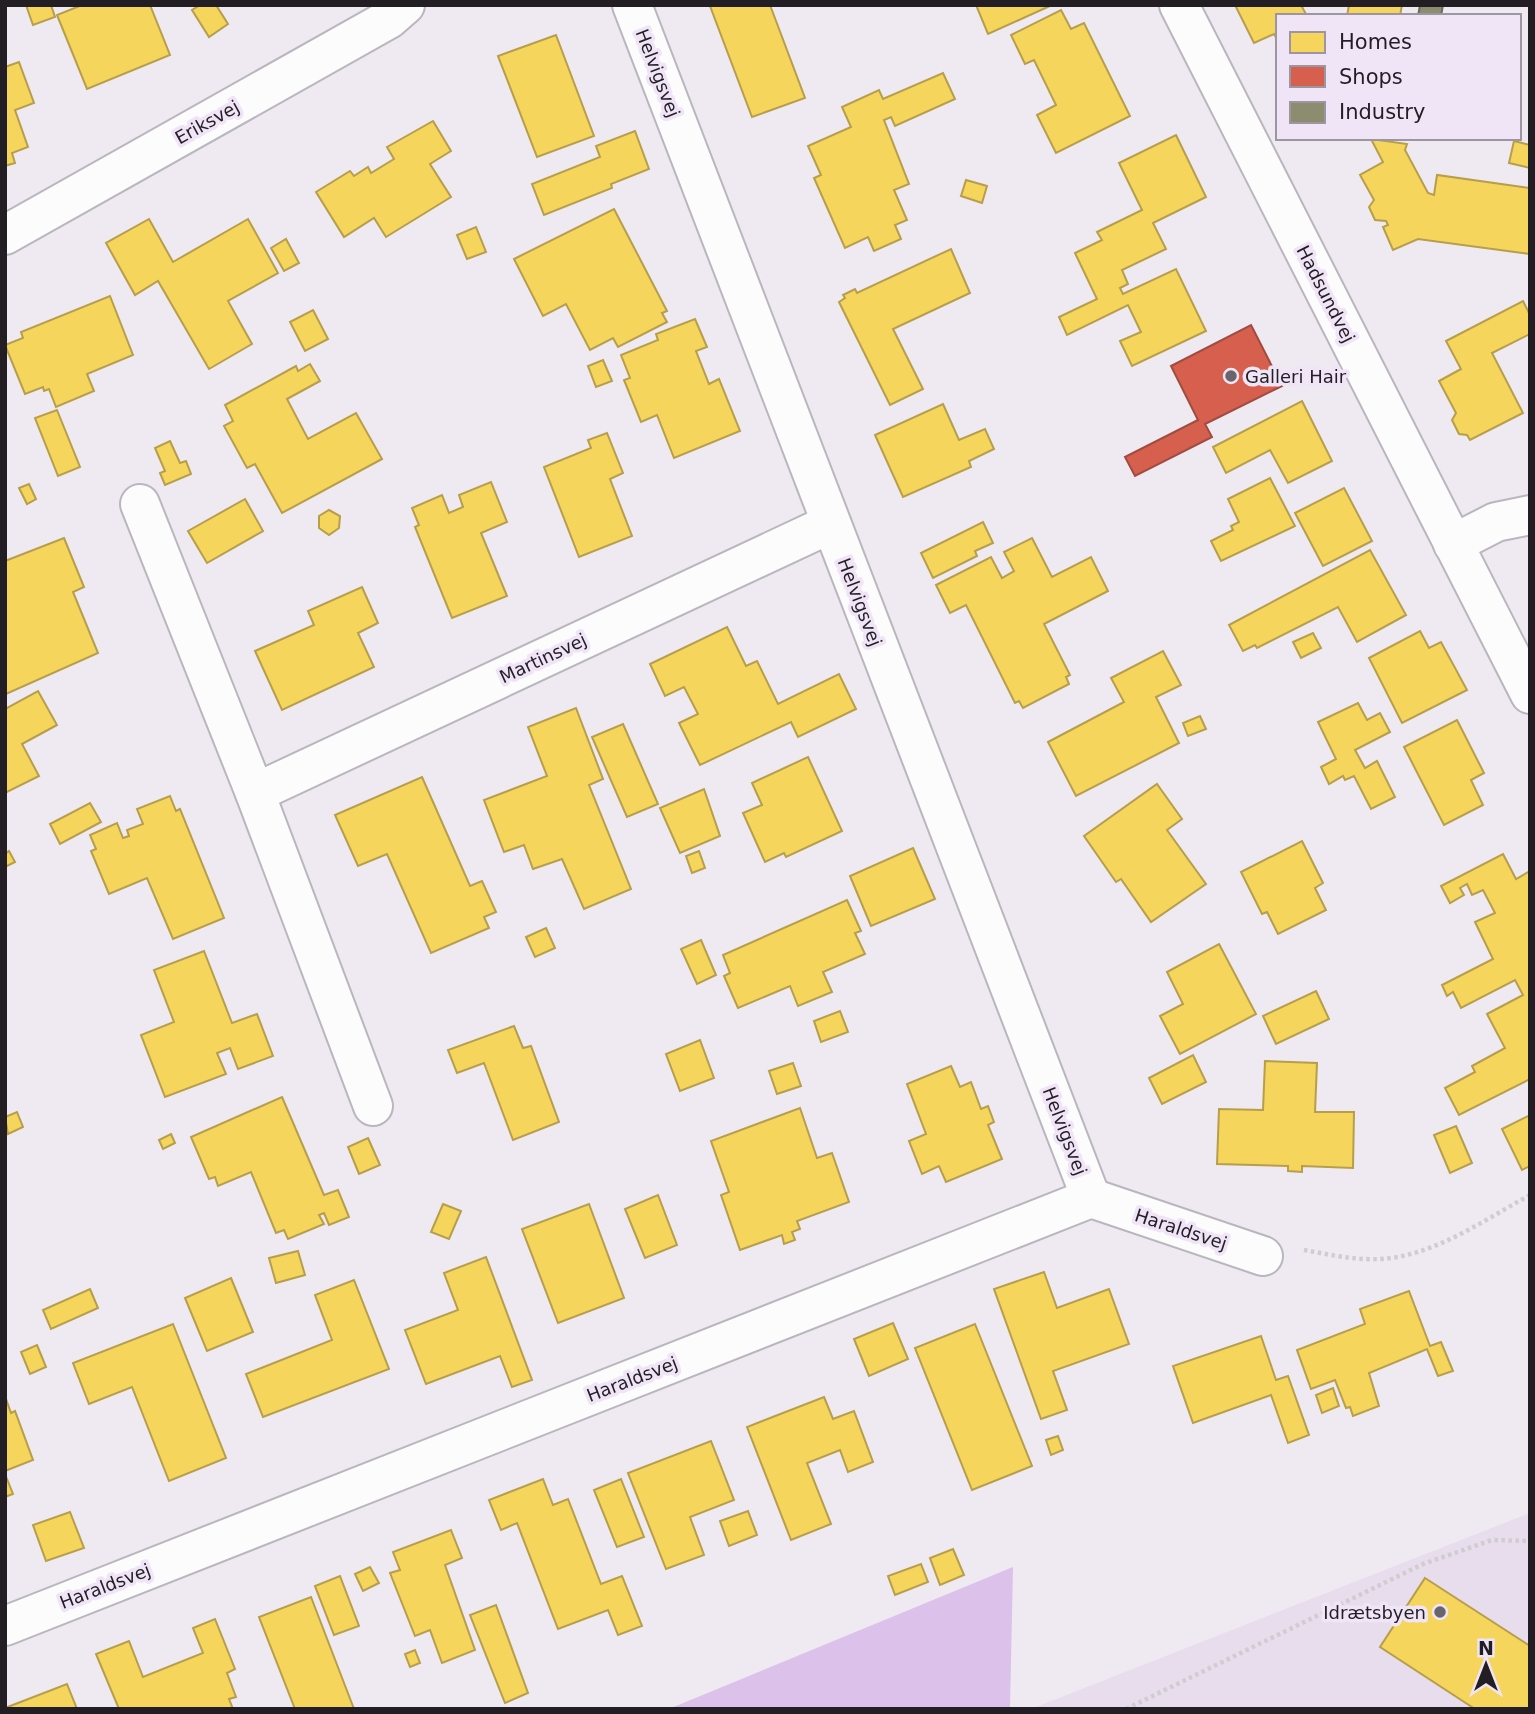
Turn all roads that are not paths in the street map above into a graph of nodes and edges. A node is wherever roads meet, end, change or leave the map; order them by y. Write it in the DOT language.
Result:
graph roads {
  1 [pos="405,5"];
  2 [pos="632,5"];
  3 [pos="1179,5"];
  4 [pos="5,235"];
  5 [pos="140,504"];
  6 [pos="1530,515"];
  7 [pos="830,524"];
  8 [pos="1452,544"];
  9 [pos="1530,694"];
  10 [pos="255,793"];
  11 [pos="373,1106"];
  12 [pos="1090,1198"];
  13 [pos="1263,1256"];
  14 [pos="5,1626"];
  1 -- 4 [label="street, Eriksvej"];
  2 -- 7 [label="street, Helvigsvej"];
  3 -- 8 [label="street, Hadsundvej"];
  5 -- 10 [label="street"];
  6 -- 8 [label="street"];
  7 -- 10 [label="street, Martinsvej"];
  7 -- 12 [label="street, Helvigsvej"];
  8 -- 9 [label="street, Hadsundvej"];
  10 -- 11 [label="street"];
  12 -- 13 [label="street, Haraldsvej"];
  12 -- 14 [label="street, Haraldsvej"];
}
